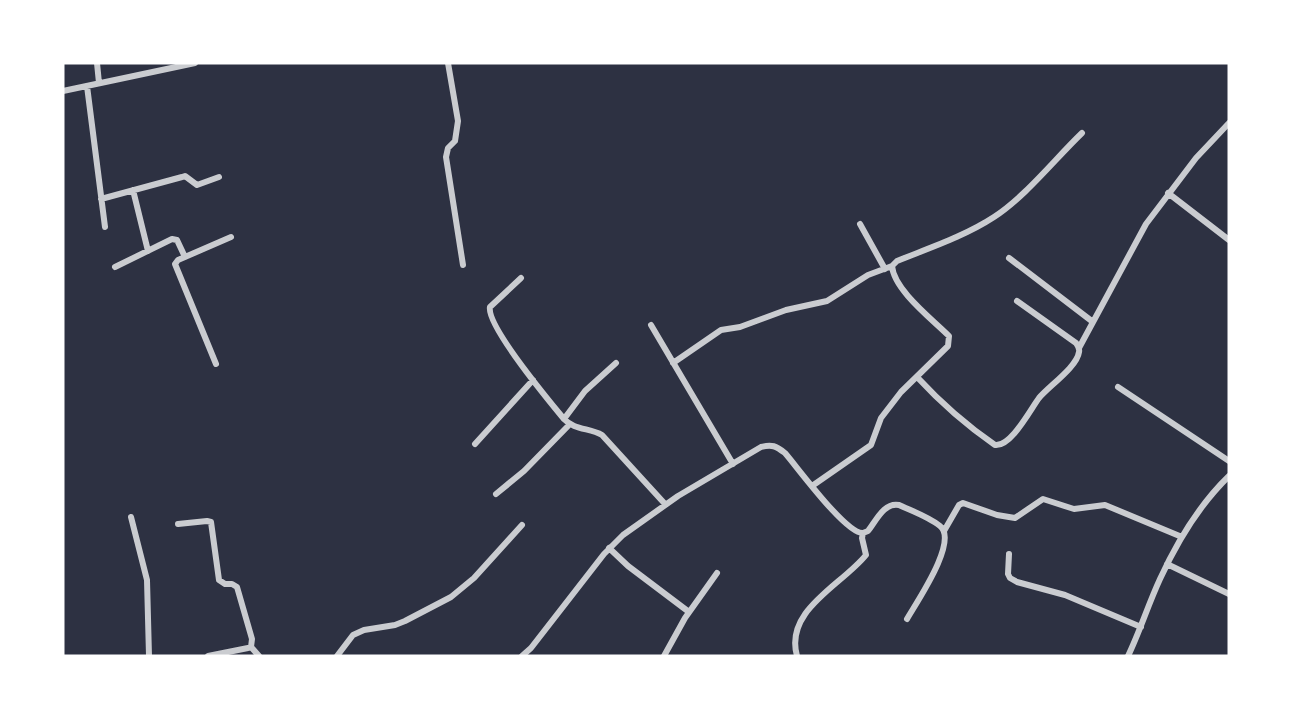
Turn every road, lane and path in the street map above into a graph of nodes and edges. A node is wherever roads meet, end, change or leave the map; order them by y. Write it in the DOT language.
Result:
graph roads {
  1 [pos="97,63"];
  2 [pos="195,63"];
  3 [pos="448,63"];
  4 [pos="99,83"];
  5 [pos="87,86"];
  6 [pos="63,91"];
  7 [pos="1229,123"];
  8 [pos="1082,133"];
  9 [pos="219,177"];
  10 [pos="133,190"];
  11 [pos="1168,193"];
  12 [pos="101,199"];
  13 [pos="860,224"];
  14 [pos="105,227"];
  15 [pos="231,237"];
  16 [pos="1229,240"];
  17 [pos="148,251"];
  18 [pos="185,257"];
  19 [pos="1008,258"];
  20 [pos="463,266"];
  21 [pos="892,266"];
  22 [pos="115,267"];
  23 [pos="885,269"];
  24 [pos="521,278"];
  25 [pos="1017,301"];
  26 [pos="1093,322"];
  27 [pos="651,325"];
  28 [pos="1079,348"];
  29 [pos="616,363"];
  30 [pos="673,363"];
  31 [pos="216,364"];
  32 [pos="917,377"];
  33 [pos="533,380"];
  34 [pos="1118,387"];
  35 [pos="566,422"];
  36 [pos="475,444"];
  37 [pos="1229,461"];
  38 [pos="733,464"];
  39 [pos="1229,476"];
  40 [pos="812,486"];
  41 [pos="496,494"];
  42 [pos="665,504"];
  43 [pos="131,517"];
  44 [pos="178,524"];
  45 [pos="522,525"];
  46 [pos="944,531"];
  47 [pos="863,533"];
  48 [pos="1182,537"];
  49 [pos="609,548"];
  50 [pos="1009,554"];
  51 [pos="1167,564"];
  52 [pos="717,573"];
  53 [pos="1229,594"];
  54 [pos="689,612"];
  55 [pos="907,619"];
  56 [pos="1141,627"];
  57 [pos="250,647"];
  58 [pos="149,656"];
  59 [pos="208,656"];
  60 [pos="260,656"];
  61 [pos="337,656"];
  62 [pos="522,656"];
  63 [pos="664,656"];
  64 [pos="797,656"];
  65 [pos="1128,656"];
  1 -- 4 [label="street"];
  2 -- 4 [label="street"];
  3 -- 20 [label="street"];
  4 -- 5 [label="street"];
  5 -- 6 [label="street"];
  5 -- 12 [label="street"];
  7 -- 11 [label="street"];
  8 -- 21 [label="street"];
  9 -- 10 [label="street"];
  10 -- 12 [label="street"];
  10 -- 17 [label="street"];
  11 -- 16 [label="street"];
  11 -- 26 [label="street"];
  12 -- 14 [label="street"];
  13 -- 23 [label="street"];
  15 -- 18 [label="street"];
  17 -- 18 [label="street"];
  17 -- 22 [label="street"];
  18 -- 31 [label="street"];
  19 -- 26 [label="street"];
  21 -- 23 [label="street"];
  21 -- 32 [label="street"];
  23 -- 30 [label="street"];
  24 -- 33 [label="street"];
  25 -- 28 [label="street"];
  26 -- 28 [label="street"];
  27 -- 30 [label="street"];
  28 -- 32 [label="street"];
  29 -- 35 [label="street"];
  30 -- 38 [label="street"];
  32 -- 40 [label="street"];
  33 -- 35 [label="street"];
  33 -- 36 [label="street"];
  34 -- 37 [label="street"];
  35 -- 41 [label="street"];
  35 -- 42 [label="street"];
  38 -- 40 [label="street"];
  38 -- 42 [label="street"];
  39 -- 48 [label="street"];
  40 -- 47 [label="street"];
  42 -- 49 [label="street"];
  43 -- 58 [label="street"];
  44 -- 57 [label="street"];
  45 -- 61 [label="street"];
  46 -- 47 [label="street"];
  46 -- 48 [label="street"];
  46 -- 55 [label="street"];
  47 -- 64 [label="street"];
  48 -- 51 [label="street"];
  49 -- 54 [label="street"];
  49 -- 62 [label="street"];
  50 -- 56 [label="street"];
  51 -- 53 [label="street"];
  51 -- 56 [label="street"];
  52 -- 54 [label="street"];
  54 -- 63 [label="street"];
  56 -- 65 [label="street"];
  57 -- 59 [label="street"];
  57 -- 60 [label="street"];
}
